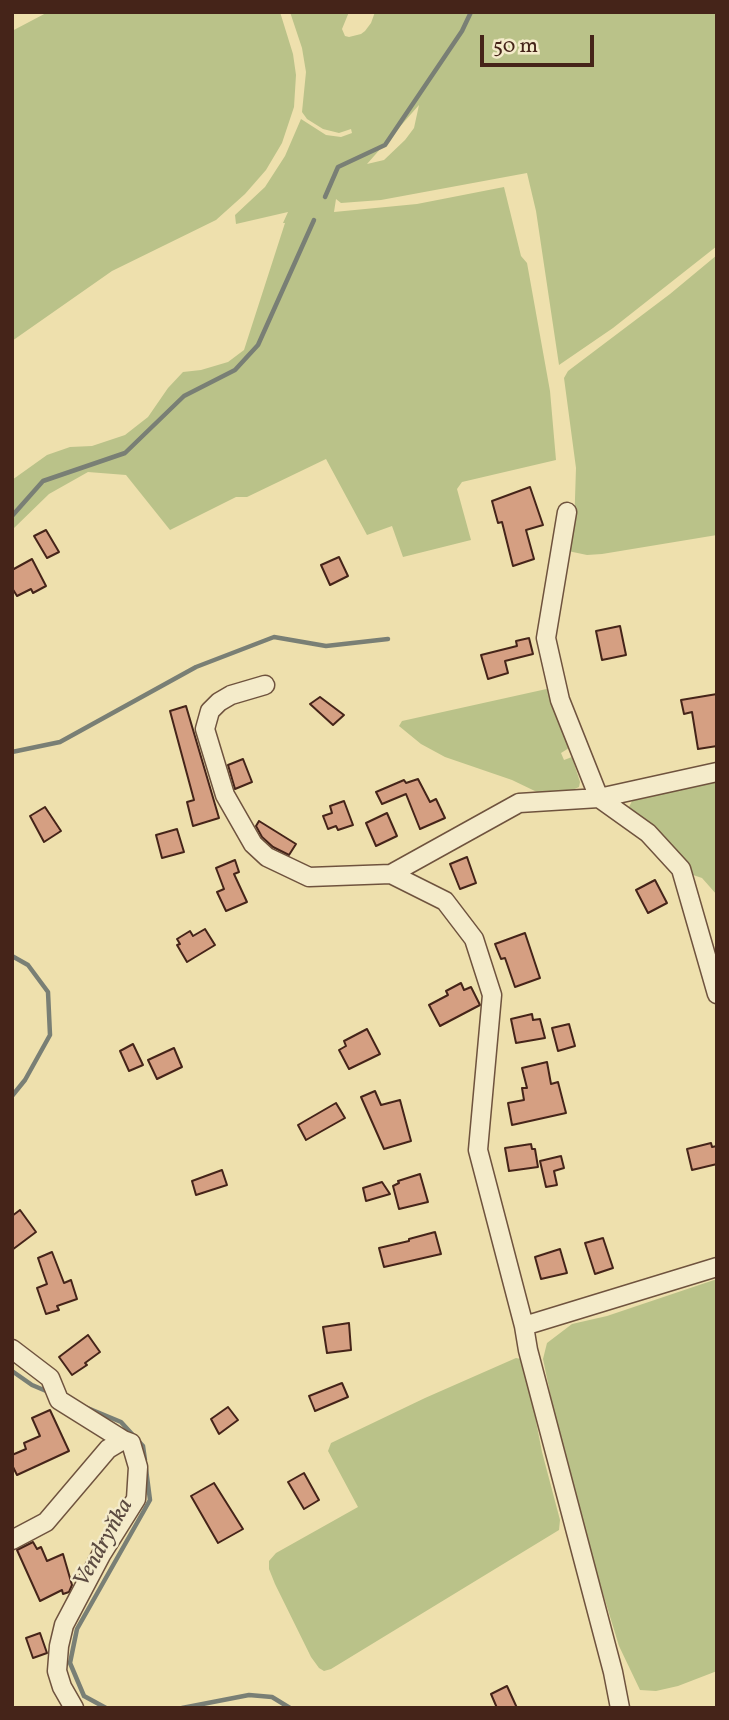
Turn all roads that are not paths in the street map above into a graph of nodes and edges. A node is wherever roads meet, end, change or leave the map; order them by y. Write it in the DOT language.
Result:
graph roads {
  1 [pos="567,512"];
  2 [pos="265,685"];
  3 [pos="717,772"];
  4 [pos="599,798"];
  5 [pos="391,874"];
  6 [pos="717,994"];
  7 [pos="717,1267"];
  8 [pos="524,1326"];
  9 [pos="12,1349"];
  10 [pos="123,1440"];
  11 [pos="12,1539"];
  12 [pos="74,1708"];
  13 [pos="620,1708"];
  1 -- 4 [label="street"];
  2 -- 5 [label="street"];
  3 -- 4 [label="street"];
  4 -- 5 [label="street"];
  4 -- 6 [label="street"];
  5 -- 8 [label="street"];
  7 -- 8 [label="street"];
  8 -- 13 [label="street"];
  9 -- 10 [label="street"];
  10 -- 11 [label="street"];
  10 -- 12 [label="street"];
}
